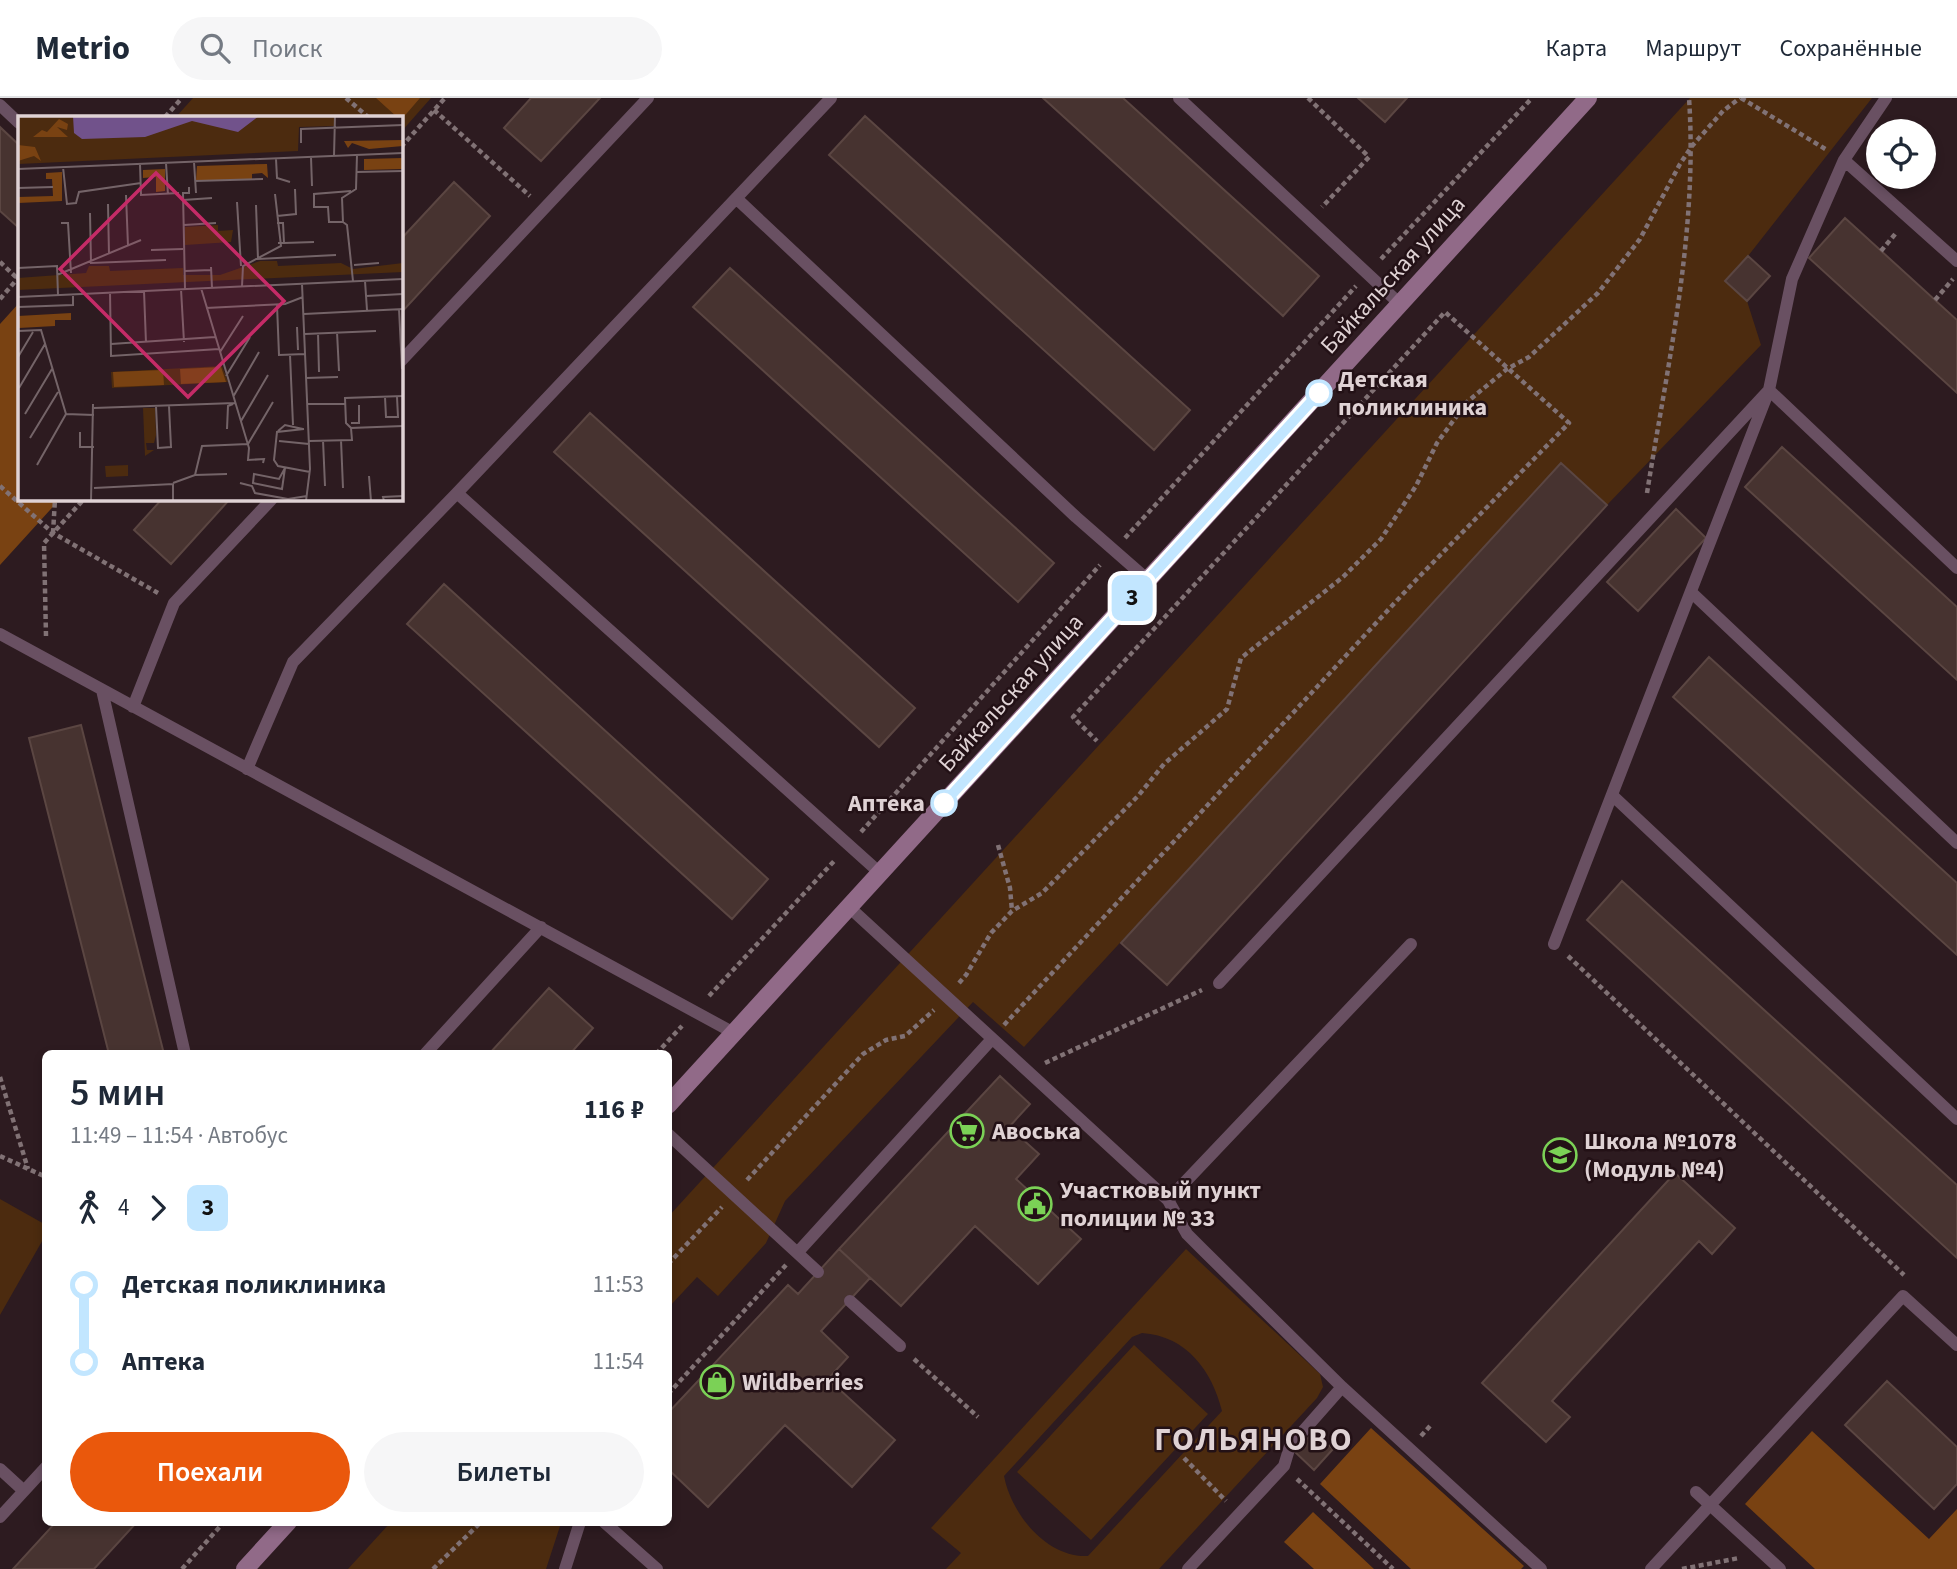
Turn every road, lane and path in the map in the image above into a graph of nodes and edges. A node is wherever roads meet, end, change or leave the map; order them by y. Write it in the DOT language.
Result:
graph roads {
  1 [pos="182,98"];
  2 [pos="346,98"];
  3 [pos="446,98"];
  4 [pos="648,98"];
  5 [pos="831,98"];
  6 [pos="1179,98"];
  7 [pos="1308,98"];
  8 [pos="1532,98"];
  9 [pos="1588,98"];
  10 [pos="1689,98"];
  11 [pos="1740,98"];
  12 [pos="1886,98"];
  13 [pos="0,105"];
  14 [pos="434,110"];
  15 [pos="165,116"];
  16 [pos="367,116"];
  17 [pos="18,122"];
  18 [pos="402,146"];
  19 [pos="1692,146"];
  20 [pos="1844,160"];
  21 [pos="736,198"];
  22 [pos="544,208"];
  23 [pos="1311,220"];
  24 [pos="1957,261"];
  25 [pos="0,262"];
  26 [pos="1367,274"];
  27 [pos="1957,274"];
  28 [pos="18,278"];
  29 [pos="0,299"];
  30 [pos="1935,300"];
  31 [pos="1400,304"];
  32 [pos="402,360"];
  33 [pos="1507,369"];
  34 [pos="1769,390"];
  35 [pos="0,486"];
  36 [pos="457,493"];
  37 [pos="55,500"];
  38 [pos="83,500"];
  39 [pos="271,500"];
  40 [pos="1641,529"];
  41 [pos="53,533"];
  42 [pos="1114,550"];
  43 [pos="1957,568"];
  44 [pos="1148,580"];
  45 [pos="1691,593"];
  46 [pos="174,603"];
  47 [pos="0,634"];
  48 [pos="47,660"];
  49 [pos="102,690"];
  50 [pos="133,707"];
  51 [pos="1097,741"];
  52 [pos="247,769"];
  53 [pos="1612,795"];
  54 [pos="1957,843"];
  55 [pos="998,845"];
  56 [pos="849,846"];
  57 [pos="880,873"];
  58 [pos="849,907"];
  59 [pos="1012,911"];
  60 [pos="541,927"];
  61 [pos="1412,944"];
  62 [pos="1554,944"];
  63 [pos="1219,983"];
  64 [pos="947,997"];
  65 [pos="696,1010"];
  66 [pos="734,1033"];
  67 [pos="992,1039"];
  68 [pos="183,1050"];
  69 [pos="429,1050"];
  70 [pos="660,1050"];
  71 [pos="1027,1071"];
  72 [pos="0,1077"];
  73 [pos="672,1101"];
  74 [pos="1957,1119"];
  75 [pos="672,1138"];
  76 [pos="0,1156"];
  77 [pos="28,1168"];
  78 [pos="42,1175"];
  79 [pos="735,1193"];
  80 [pos="1168,1200"];
  81 [pos="798,1252"];
  82 [pos="672,1260"];
  83 [pos="818,1272"];
  84 [pos="1903,1296"];
  85 [pos="850,1300"];
  86 [pos="1957,1345"];
  87 [pos="900,1346"];
  88 [pos="1342,1387"];
  89 [pos="672,1390"];
  90 [pos="978,1417"];
  91 [pos="1184,1458"];
  92 [pos="1284,1466"];
  93 [pos="0,1469"];
  94 [pos="42,1471"];
  95 [pos="24,1491"];
  96 [pos="1696,1492"];
  97 [pos="1710,1506"];
  98 [pos="1239,1514"];
  99 [pos="0,1517"];
  100 [pos="221,1526"];
  101 [pos="284,1526"];
  102 [pos="477,1526"];
  103 [pos="579,1526"];
  104 [pos="609,1526"];
  105 [pos="1763,1553"];
  106 [pos="182,1569"];
  107 [pos="245,1569"];
  108 [pos="433,1569"];
  109 [pos="565,1569"];
  110 [pos="657,1569"];
  111 [pos="1188,1569"];
  112 [pos="1393,1569"];
  113 [pos="1541,1569"];
  114 [pos="1651,1569"];
  115 [pos="1682,1569"];
  116 [pos="1780,1569"];
  1 -- 15 [label="path"];
  2 -- 16 [label="path"];
  3 -- 14 [label="path"];
  4 -- 22 [label="lane"];
  5 -- 21 [label="lane"];
  6 -- 23 [label="lane"];
  7 -- 23 [label="path"];
  8 -- 26 [label="path"];
  9 -- 31 [label="street, Байкальская улица"];
  10 -- 19 [label="path"];
  11 -- 19 [label="path"];
  11 -- 20 [label="path"];
  12 -- 20 [label="lane"];
  13 -- 17 [label="lane"];
  14 -- 18 [label="path"];
  14 -- 22 [label="path"];
  19 -- 33 [label="path"];
  19 -- 40 [label="path"];
  20 -- 24 [label="lane"];
  20 -- 34 [label="lane"];
  21 -- 36 [label="lane"];
  21 -- 42 [label="lane"];
  22 -- 32 [label="lane"];
  23 -- 26 [label="lane"];
  25 -- 28 [label="path"];
  26 -- 31 [label="lane"];
  26 -- 42 [label="path"];
  27 -- 30 [label="path"];
  28 -- 29 [label="path"];
  31 -- 44 [label="street, Байкальская улица"];
  33 -- 51 [label="path"];
  33 -- 59 [label="path"];
  33 -- 67 [label="path"];
  34 -- 40 [label="lane"];
  34 -- 43 [label="lane"];
  34 -- 45 [label="lane"];
  35 -- 41 [label="path"];
  36 -- 52 [label="lane"];
  36 -- 56 [label="lane"];
  37 -- 41 [label="path"];
  38 -- 41 [label="path"];
  39 -- 46 [label="lane"];
  40 -- 63 [label="lane"];
  41 -- 46 [label="path"];
  41 -- 48 [label="path"];
  42 -- 44 [label="lane"];
  42 -- 56 [label="path"];
  44 -- 57 [label="street, Байкальская улица"];
  45 -- 53 [label="lane"];
  45 -- 54 [label="lane"];
  46 -- 50 [label="lane"];
  47 -- 48 [label="lane"];
  48 -- 49 [label="lane"];
  49 -- 50 [label="lane"];
  49 -- 68 [label="lane"];
  50 -- 52 [label="lane"];
  52 -- 60 [label="lane"];
  53 -- 62 [label="lane"];
  53 -- 74 [label="lane"];
  55 -- 59 [label="path"];
  56 -- 57 [label="lane"];
  56 -- 65 [label="path"];
  57 -- 58 [label="street, Байкальская улица"];
  58 -- 64 [label="lane"];
  58 -- 66 [label="street, Байкальская улица"];
  59 -- 64 [label="path"];
  60 -- 65 [label="lane"];
  60 -- 69 [label="lane"];
  61 -- 80 [label="lane"];
  62 -- 84 [label="path"];
  63 -- 71 [label="path"];
  64 -- 67 [label="lane"];
  64 -- 79 [label="path"];
  65 -- 66 [label="lane"];
  65 -- 70 [label="path"];
  66 -- 73 [label="street, Байкальская улица"];
  67 -- 71 [label="lane"];
  67 -- 81 [label="lane"];
  71 -- 80 [label="lane"];
  72 -- 77 [label="path"];
  75 -- 79 [label="lane"];
  76 -- 77 [label="path"];
  77 -- 78 [label="path"];
  79 -- 81 [label="lane"];
  79 -- 82 [label="path"];
  80 -- 88 [label="lane"];
  81 -- 83 [label="lane"];
  81 -- 89 [label="path"];
  84 -- 86 [label="lane"];
  84 -- 97 [label="lane"];
  85 -- 87 [label="lane"];
  87 -- 90 [label="path"];
  88 -- 92 [label="lane"];
  88 -- 113 [label="lane"];
  91 -- 98 [label="path"];
  92 -- 98 [label="lane"];
  92 -- 112 [label="path"];
  93 -- 95 [label="lane"];
  94 -- 95 [label="lane"];
  95 -- 99 [label="lane"];
  96 -- 97 [label="lane"];
  97 -- 105 [label="lane"];
  97 -- 114 [label="lane"];
  98 -- 111 [label="lane"];
  100 -- 106 [label="path"];
  101 -- 107 [label="street"];
  102 -- 108 [label="path"];
  103 -- 109 [label="lane"];
  104 -- 110 [label="lane"];
  105 -- 115 [label="path"];
  105 -- 116 [label="lane"];
}
